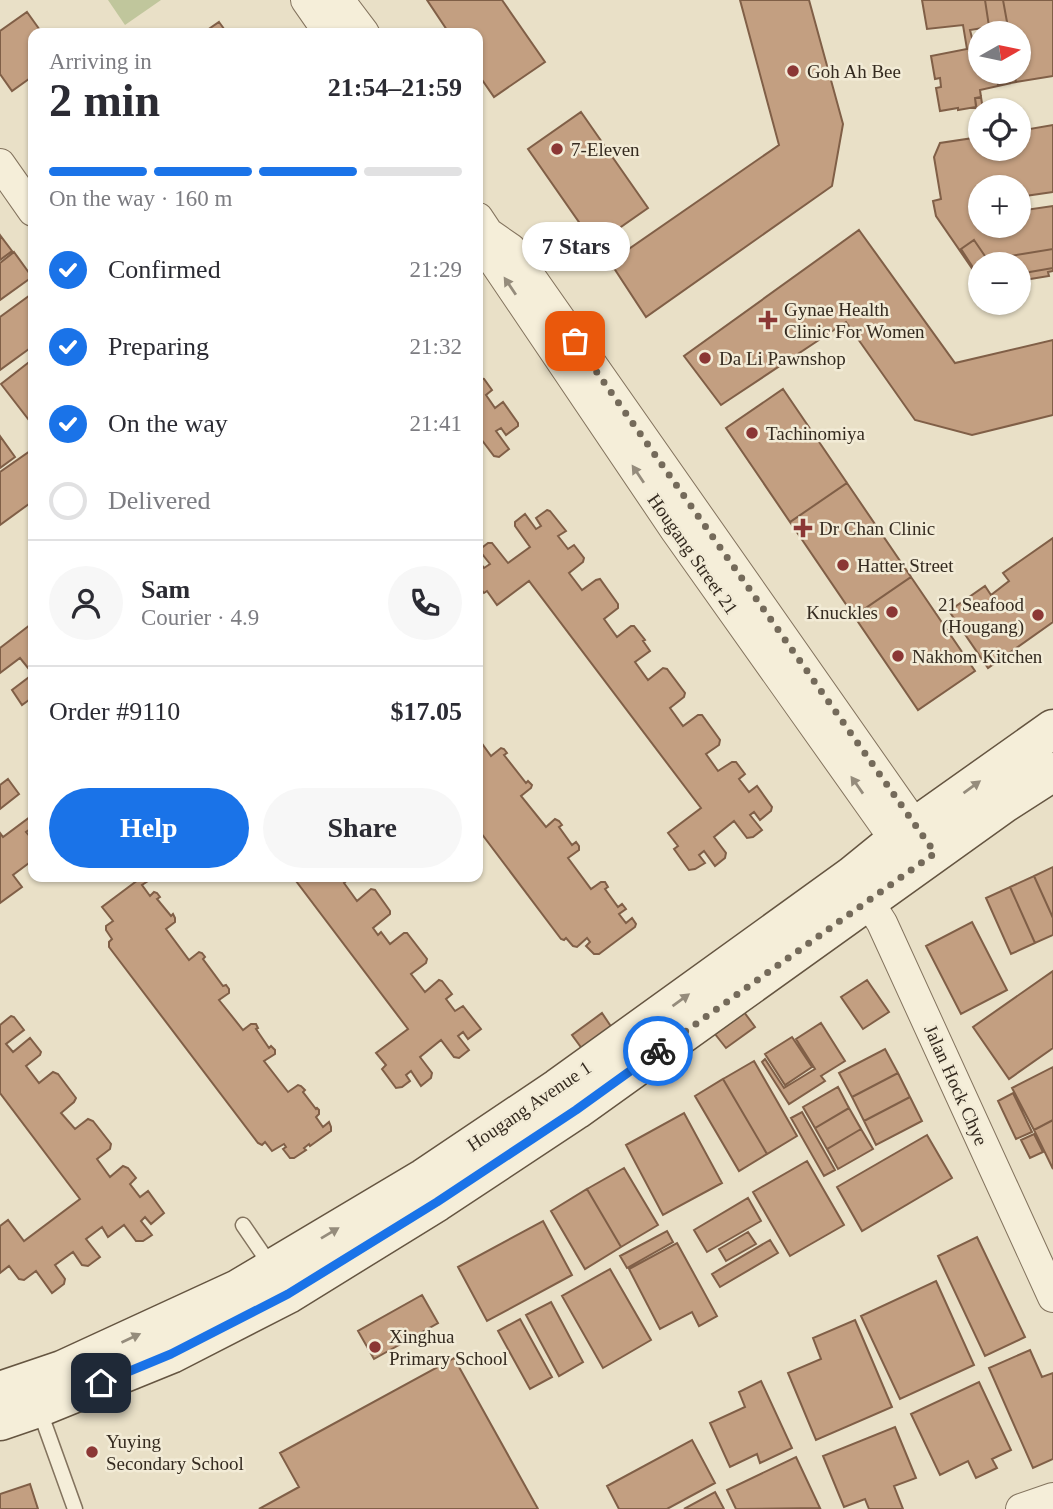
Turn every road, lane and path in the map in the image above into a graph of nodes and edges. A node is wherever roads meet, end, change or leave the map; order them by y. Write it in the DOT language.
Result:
graph roads {
  1 [pos="306,0"];
  2 [pos="339,0"];
  3 [pos="326,28"];
  4 [pos="359,28"];
  5 [pos="0,164"];
  6 [pos="28,204"];
  7 [pos="483,226"];
  8 [pos="1053,729"];
  9 [pos="1053,772"];
  10 [pos="915,847"];
  11 [pos="861,888"];
  12 [pos="243,1225"];
  13 [pos="280,1281"];
  14 [pos="1053,1297"];
  15 [pos="0,1391"];
  16 [pos="38,1408"];
  17 [pos="0,1421"];
  18 [pos="1053,1498"];
  19 [pos="75,1509"];
  20 [pos="1021,1509"];
  1 -- 3 [label="street"];
  2 -- 4 [label="street"];
  5 -- 6 [label="street"];
  7 -- 10 [label="street, Hougang Street 21"];
  10 -- 8 [label="main road, Hougang Avenue 1, one-way"];
  9 -- 10 [label="main road, Hougang Avenue 1"];
  10 -- 11 [label="main road, Hougang Avenue 1"];
  11 -- 13 [label="main road, Hougang Avenue 1"];
  11 -- 14 [label="street, Jalan Hock Chye"];
  12 -- 13 [label="lane"];
  15 -- 13 [label="main road, Hougang Avenue 1, one-way"];
  13 -- 16 [label="main road, Hougang Avenue 1"];
  16 -- 17 [label="main road, Hougang Avenue 1"];
  16 -- 19 [label="lane"];
  18 -- 20 [label="street"];
}
